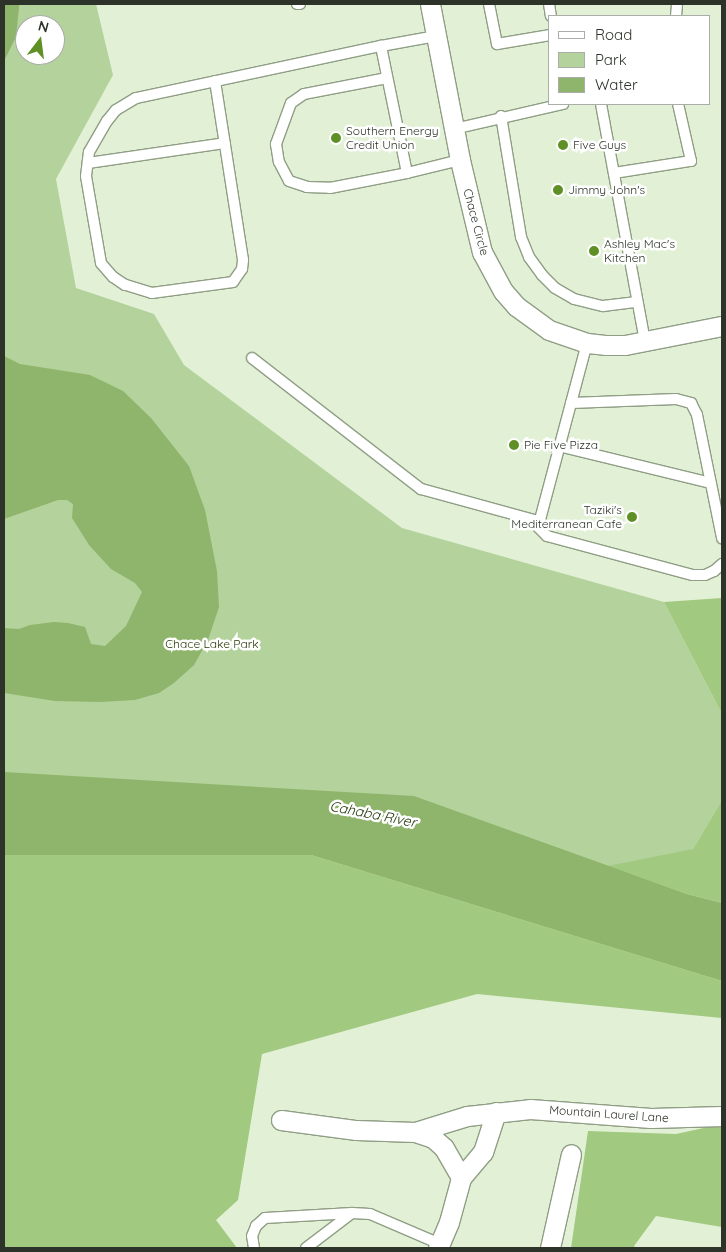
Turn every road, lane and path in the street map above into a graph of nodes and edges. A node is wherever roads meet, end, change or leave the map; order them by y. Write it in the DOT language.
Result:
graph roads {
  1 [pos="430,4"];
  2 [pos="489,4"];
  3 [pos="548,35"];
  4 [pos="436,36"];
  5 [pos="381,46"];
  6 [pos="387,78"];
  7 [pos="215,81"];
  8 [pos="558,105"];
  9 [pos="601,105"];
  10 [pos="678,105"];
  11 [pos="501,116"];
  12 [pos="454,129"];
  13 [pos="225,143"];
  14 [pos="460,160"];
  15 [pos="88,162"];
  16 [pos="407,173"];
  17 [pos="614,173"];
  18 [pos="638,302"];
  19 [pos="722,326"];
  20 [pos="645,341"];
  21 [pos="587,343"];
  22 [pos="252,358"];
  23 [pos="570,403"];
  24 [pos="559,446"];
  25 [pos="711,483"];
  26 [pos="538,521"];
  27 [pos="722,538"];
  28 [pos="722,564"];
  29 [pos="496,1112"];
  30 [pos="722,1116"];
  31 [pos="281,1120"];
  32 [pos="415,1132"];
  33 [pos="571,1154"];
  34 [pos="461,1178"];
  35 [pos="352,1213"];
  36 [pos="439,1246"];
  37 [pos="254,1248"];
  38 [pos="306,1248"];
  39 [pos="550,1248"];
  1 -- 4 [label="street, Chace Circle"];
  2 -- 3 [label="lane"];
  4 -- 5 [label="lane"];
  4 -- 12 [label="street, Chace Circle"];
  5 -- 6 [label="lane"];
  5 -- 7 [label="lane"];
  6 -- 16 [label="lane"];
  6 -- 16 [label="lane"];
  7 -- 13 [label="lane"];
  7 -- 15 [label="lane"];
  8 -- 11 [label="lane"];
  9 -- 17 [label="lane"];
  10 -- 17 [label="lane"];
  11 -- 12 [label="lane"];
  11 -- 18 [label="lane"];
  12 -- 14 [label="street, Chace Circle"];
  13 -- 15 [label="lane"];
  13 -- 15 [label="lane"];
  14 -- 16 [label="lane"];
  14 -- 21 [label="street, Chace Circle"];
  17 -- 18 [label="lane"];
  18 -- 20 [label="lane"];
  19 -- 20 [label="street, Chace Circle"];
  20 -- 21 [label="street, Chace Circle"];
  21 -- 23 [label="lane"];
  22 -- 26 [label="lane"];
  23 -- 24 [label="lane"];
  23 -- 25 [label="lane"];
  24 -- 25 [label="lane"];
  24 -- 26 [label="lane"];
  25 -- 27 [label="lane"];
  26 -- 28 [label="lane"];
  29 -- 30 [label="street, Mountain Laurel Lane"];
  29 -- 32 [label="street, Mountain Laurel Lane"];
  29 -- 34 [label="street"];
  31 -- 32 [label="street, Mountain Laurel Lane"];
  32 -- 34 [label="street, Mountain Laurel Lane"];
  33 -- 39 [label="street"];
  34 -- 36 [label="street"];
  35 -- 36 [label="lane"];
  35 -- 37 [label="lane"];
  35 -- 38 [label="lane"];
}
